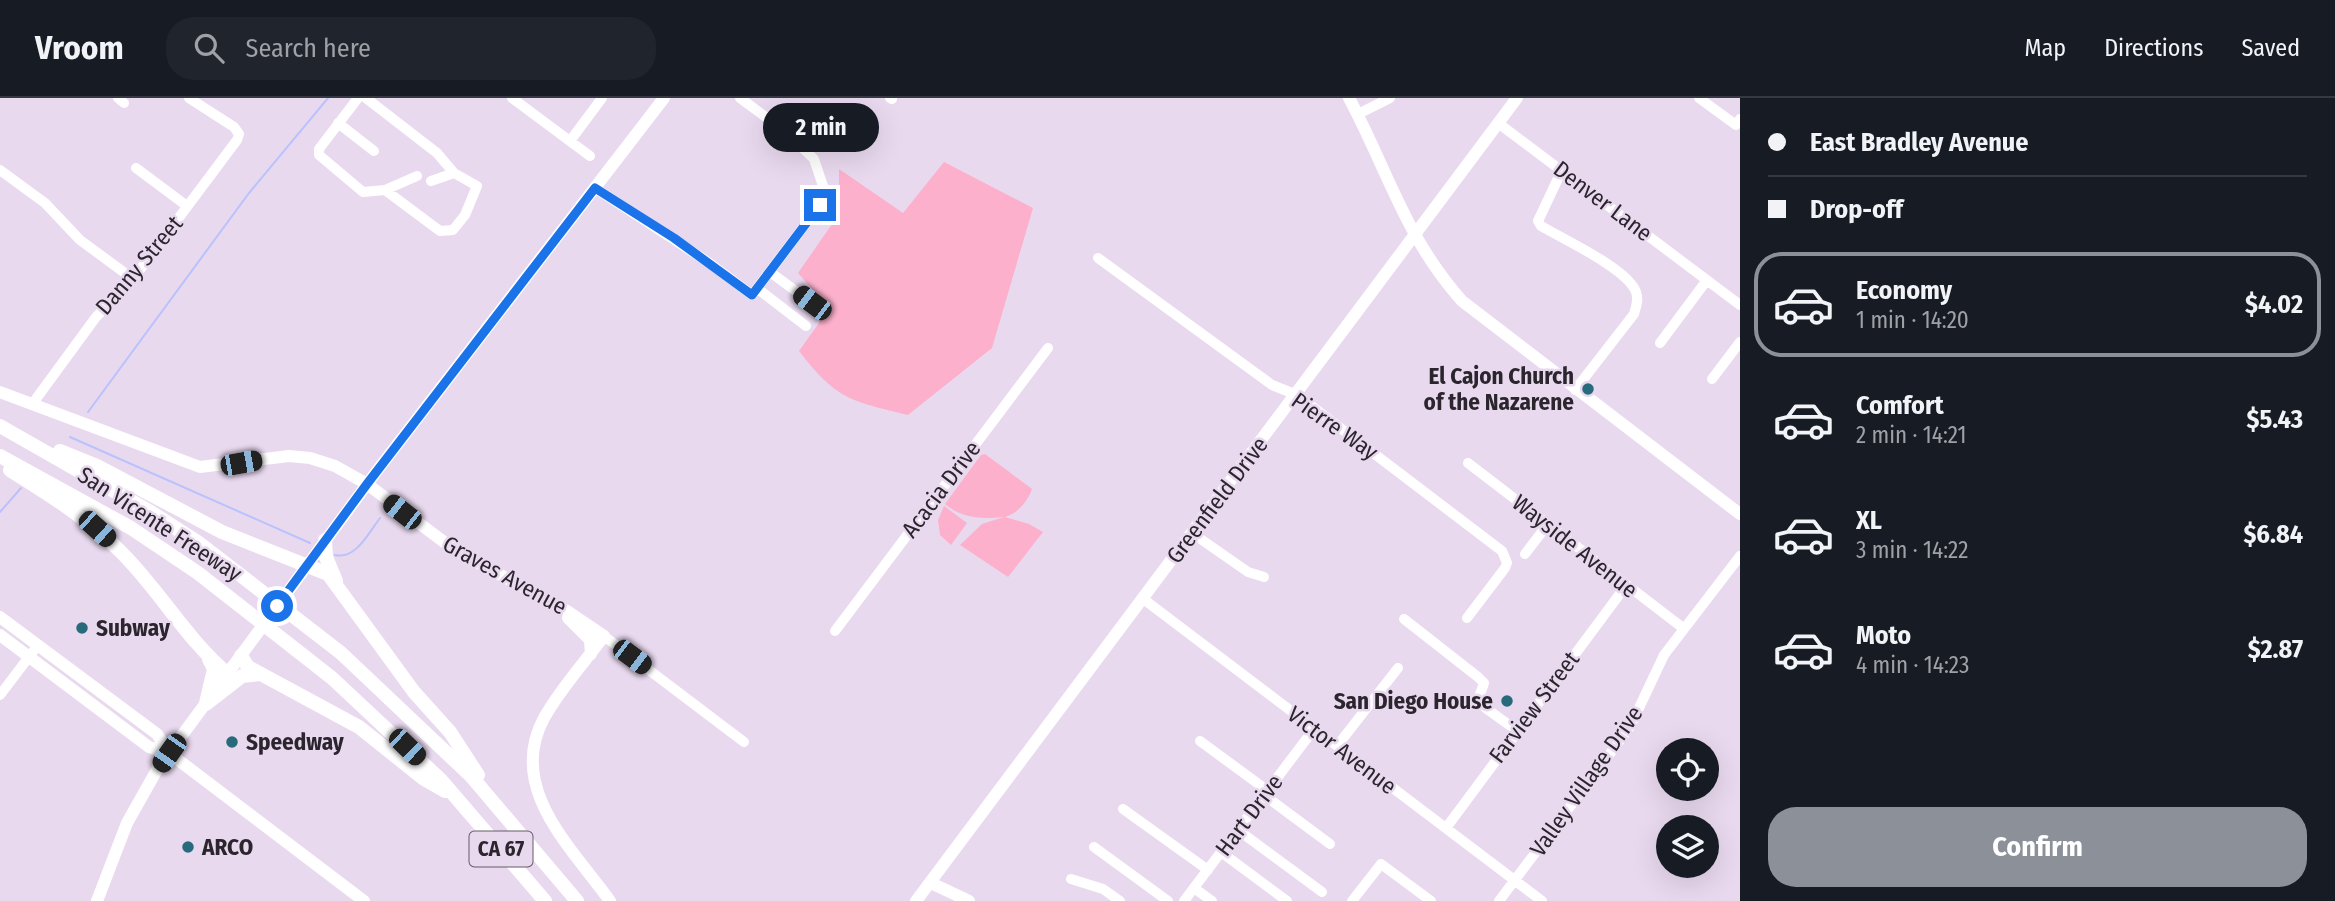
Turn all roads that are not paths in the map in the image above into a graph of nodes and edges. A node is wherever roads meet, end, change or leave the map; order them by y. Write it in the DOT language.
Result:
graph roads {
  1 [pos="189,98"];
  2 [pos="358,98"];
  3 [pos="366,98"];
  4 [pos="512,98"];
  5 [pos="602,98"];
  6 [pos="664,98"];
  7 [pos="740,98"];
  8 [pos="1349,98"];
  9 [pos="1390,98"];
  10 [pos="1517,98"];
  11 [pos="1699,98"];
  12 [pos="1358,114"];
  13 [pos="1740,119"];
  14 [pos="338,123"];
  15 [pos="1498,123"];
  16 [pos="570,141"];
  17 [pos="374,151"];
  18 [pos="590,156"];
  19 [pos="136,168"];
  20 [pos="0,170"];
  21 [pos="1562,170"];
  22 [pos="454,173"];
  23 [pos="417,176"];
  24 [pos="431,181"];
  25 [pos="595,188"];
  26 [pos="385,190"];
  27 [pos="187,206"];
  28 [pos="1415,238"];
  29 [pos="1098,258"];
  30 [pos="770,272"];
  31 [pos="133,279"];
  32 [pos="1707,280"];
  33 [pos="758,289"];
  34 [pos="812,303"];
  35 [pos="1740,305"];
  36 [pos="806,326"];
  37 [pos="1740,342"];
  38 [pos="1660,343"];
  39 [pos="1048,348"];
  40 [pos="1712,379"];
  41 [pos="1575,390"];
  42 [pos="0,392"];
  43 [pos="1297,395"];
  44 [pos="33,403"];
  45 [pos="4,428"];
  46 [pos="0,456"];
  47 [pos="1468,463"];
  48 [pos="0,464"];
  49 [pos="367,484"];
  50 [pos="1740,514"];
  51 [pos="1548,524"];
  52 [pos="1192,533"];
  53 [pos="325,541"];
  54 [pos="1525,554"];
  55 [pos="1740,556"];
  56 [pos="306,568"];
  57 [pos="1264,577"];
  58 [pos="337,583"];
  59 [pos="1625,587"];
  60 [pos="1142,598"];
  61 [pos="568,611"];
  62 [pos="0,617"];
  63 [pos="1467,618"];
  64 [pos="1404,619"];
  65 [pos="1683,628"];
  66 [pos="835,631"];
  67 [pos="0,635"];
  68 [pos="604,636"];
  69 [pos="38,645"];
  70 [pos="203,649"];
  71 [pos="245,650"];
  72 [pos="591,654"];
  73 [pos="29,657"];
  74 [pos="1398,668"];
  75 [pos="229,674"];
  76 [pos="261,674"];
  77 [pos="0,695"];
  78 [pos="206,704"];
  79 [pos="1314,729"];
  80 [pos="1516,730"];
  81 [pos="1200,741"];
  82 [pos="744,742"];
  83 [pos="1337,746"];
  84 [pos="169,753"];
  85 [pos="1266,793"];
  86 [pos="457,798"];
  87 [pos="1123,809"];
  88 [pos="504,814"];
  89 [pos="1446,828"];
  90 [pos="1238,830"];
  91 [pos="1330,844"];
  92 [pos="1094,847"];
  93 [pos="1221,852"];
  94 [pos="1208,870"];
  95 [pos="1071,879"];
  96 [pos="1515,880"];
  97 [pos="931,883"];
  98 [pos="1194,888"];
  99 [pos="1322,892"];
  100 [pos="97,901"];
  101 [pos="364,901"];
  102 [pos="545,901"];
  103 [pos="577,901"];
  104 [pos="611,901"];
  105 [pos="916,901"];
  106 [pos="969,901"];
  107 [pos="1120,901"];
  108 [pos="1168,901"];
  109 [pos="1184,901"];
  110 [pos="1212,901"];
  111 [pos="1287,901"];
  112 [pos="1352,901"];
  113 [pos="1431,901"];
  114 [pos="1499,901"];
  115 [pos="1542,901"];
  1 -- 27 [label="street, Danny Street"];
  2 -- 14 [label="street"];
  3 -- 22 [label="street"];
  4 -- 16 [label="street"];
  5 -- 16 [label="street"];
  6 -- 25 [label="main road"];
  7 -- 30 [label="street"];
  8 -- 12 [label="main road"];
  9 -- 12 [label="street"];
  10 -- 15 [label="main road, Greenfield Drive"];
  11 -- 13 [label="street"];
  12 -- 28 [label="main road"];
  14 -- 17 [label="street"];
  14 -- 26 [label="street"];
  15 -- 21 [label="street, Denver Lane"];
  15 -- 28 [label="main road, Greenfield Drive"];
  16 -- 18 [label="street"];
  19 -- 27 [label="street"];
  20 -- 31 [label="street"];
  21 -- 32 [label="street, Denver Lane"];
  21 -- 41 [label="street"];
  22 -- 24 [label="street"];
  22 -- 26 [label="street"];
  23 -- 26 [label="street"];
  25 -- 33 [label="street"];
  25 -- 49 [label="main road"];
  27 -- 31 [label="street, Danny Street"];
  28 -- 41 [label="main road"];
  28 -- 43 [label="main road, Greenfield Drive"];
  29 -- 43 [label="street, Pierre Way"];
  30 -- 33 [label="street"];
  30 -- 34 [label="street"];
  31 -- 44 [label="street, Danny Street"];
  32 -- 35 [label="street, Denver Lane"];
  32 -- 38 [label="street"];
  33 -- 36 [label="street"];
  37 -- 40 [label="street"];
  39 -- 66 [label="street, Acacia Drive"];
  41 -- 50 [label="main road"];
  42 -- 44 [label="main road, Graves Avenue"];
  43 -- 52 [label="main road, Greenfield Drive"];
  43 -- 63 [label="street, Pierre Way"];
  44 -- 49 [label="main road, Graves Avenue"];
  45 -- 56 [label="highway"];
  45 -- 88 [label="highway, San Vicente Freeway / CA 67"];
  46 -- 86 [label="highway, San Vicente Freeway / CA 67"];
  47 -- 51 [label="street, Wayside Avenue"];
  48 -- 70 [label="highway"];
  49 -- 53 [label="main road"];
  49 -- 61 [label="main road, Graves Avenue"];
  51 -- 54 [label="street"];
  51 -- 59 [label="street, Wayside Avenue"];
  52 -- 57 [label="street"];
  52 -- 60 [label="main road, Greenfield Drive"];
  53 -- 56 [label="main road"];
  53 -- 58 [label="highway"];
  55 -- 65 [label="street, Valley Village Drive"];
  56 -- 58 [label="highway"];
  56 -- 71 [label="main road"];
  58 -- 88 [label="highway"];
  59 -- 65 [label="street, Wayside Avenue"];
  59 -- 80 [label="street, Farview Street"];
  60 -- 79 [label="street, Victor Avenue"];
  60 -- 97 [label="main road, Greenfield Drive"];
  61 -- 68 [label="main road, Graves Avenue"];
  61 -- 72 [label="main road"];
  62 -- 69 [label="main road"];
  64 -- 80 [label="street"];
  65 -- 96 [label="street, Valley Village Drive"];
  67 -- 73 [label="main road"];
  68 -- 72 [label="main road"];
  68 -- 82 [label="street"];
  69 -- 73 [label="street"];
  69 -- 84 [label="main road"];
  70 -- 75 [label="highway"];
  70 -- 78 [label="highway"];
  71 -- 75 [label="main road"];
  71 -- 76 [label="highway"];
  72 -- 104 [label="main road"];
  73 -- 77 [label="street"];
  73 -- 84 [label="main road"];
  74 -- 83 [label="street"];
  75 -- 78 [label="main road"];
  76 -- 78 [label="highway"];
  76 -- 86 [label="highway"];
  78 -- 84 [label="main road"];
  79 -- 83 [label="street, Victor Avenue"];
  79 -- 85 [label="street, Hart Drive"];
  80 -- 89 [label="street, Farview Street"];
  81 -- 85 [label="street"];
  83 -- 89 [label="street, Victor Avenue"];
  84 -- 100 [label="main road"];
  84 -- 101 [label="main road"];
  85 -- 90 [label="street, Hart Drive"];
  85 -- 91 [label="street"];
  86 -- 102 [label="highway, San Vicente Freeway / CA 67"];
  87 -- 94 [label="street"];
  88 -- 103 [label="highway, San Vicente Freeway / CA 67"];
  89 -- 96 [label="street, Victor Avenue"];
  90 -- 93 [label="street, Hart Drive"];
  90 -- 99 [label="street"];
  92 -- 108 [label="street"];
  93 -- 94 [label="street, Hart Drive"];
  93 -- 111 [label="street"];
  94 -- 98 [label="street, Hart Drive"];
  95 -- 107 [label="street"];
  96 -- 114 [label="street, Valley Village Drive"];
  96 -- 115 [label="street, Victor Avenue"];
  97 -- 105 [label="main road, Greenfield Drive"];
  97 -- 106 [label="main road"];
  98 -- 109 [label="street, Hart Drive"];
  98 -- 110 [label="street"];
  112 -- 113 [label="street"];
}
